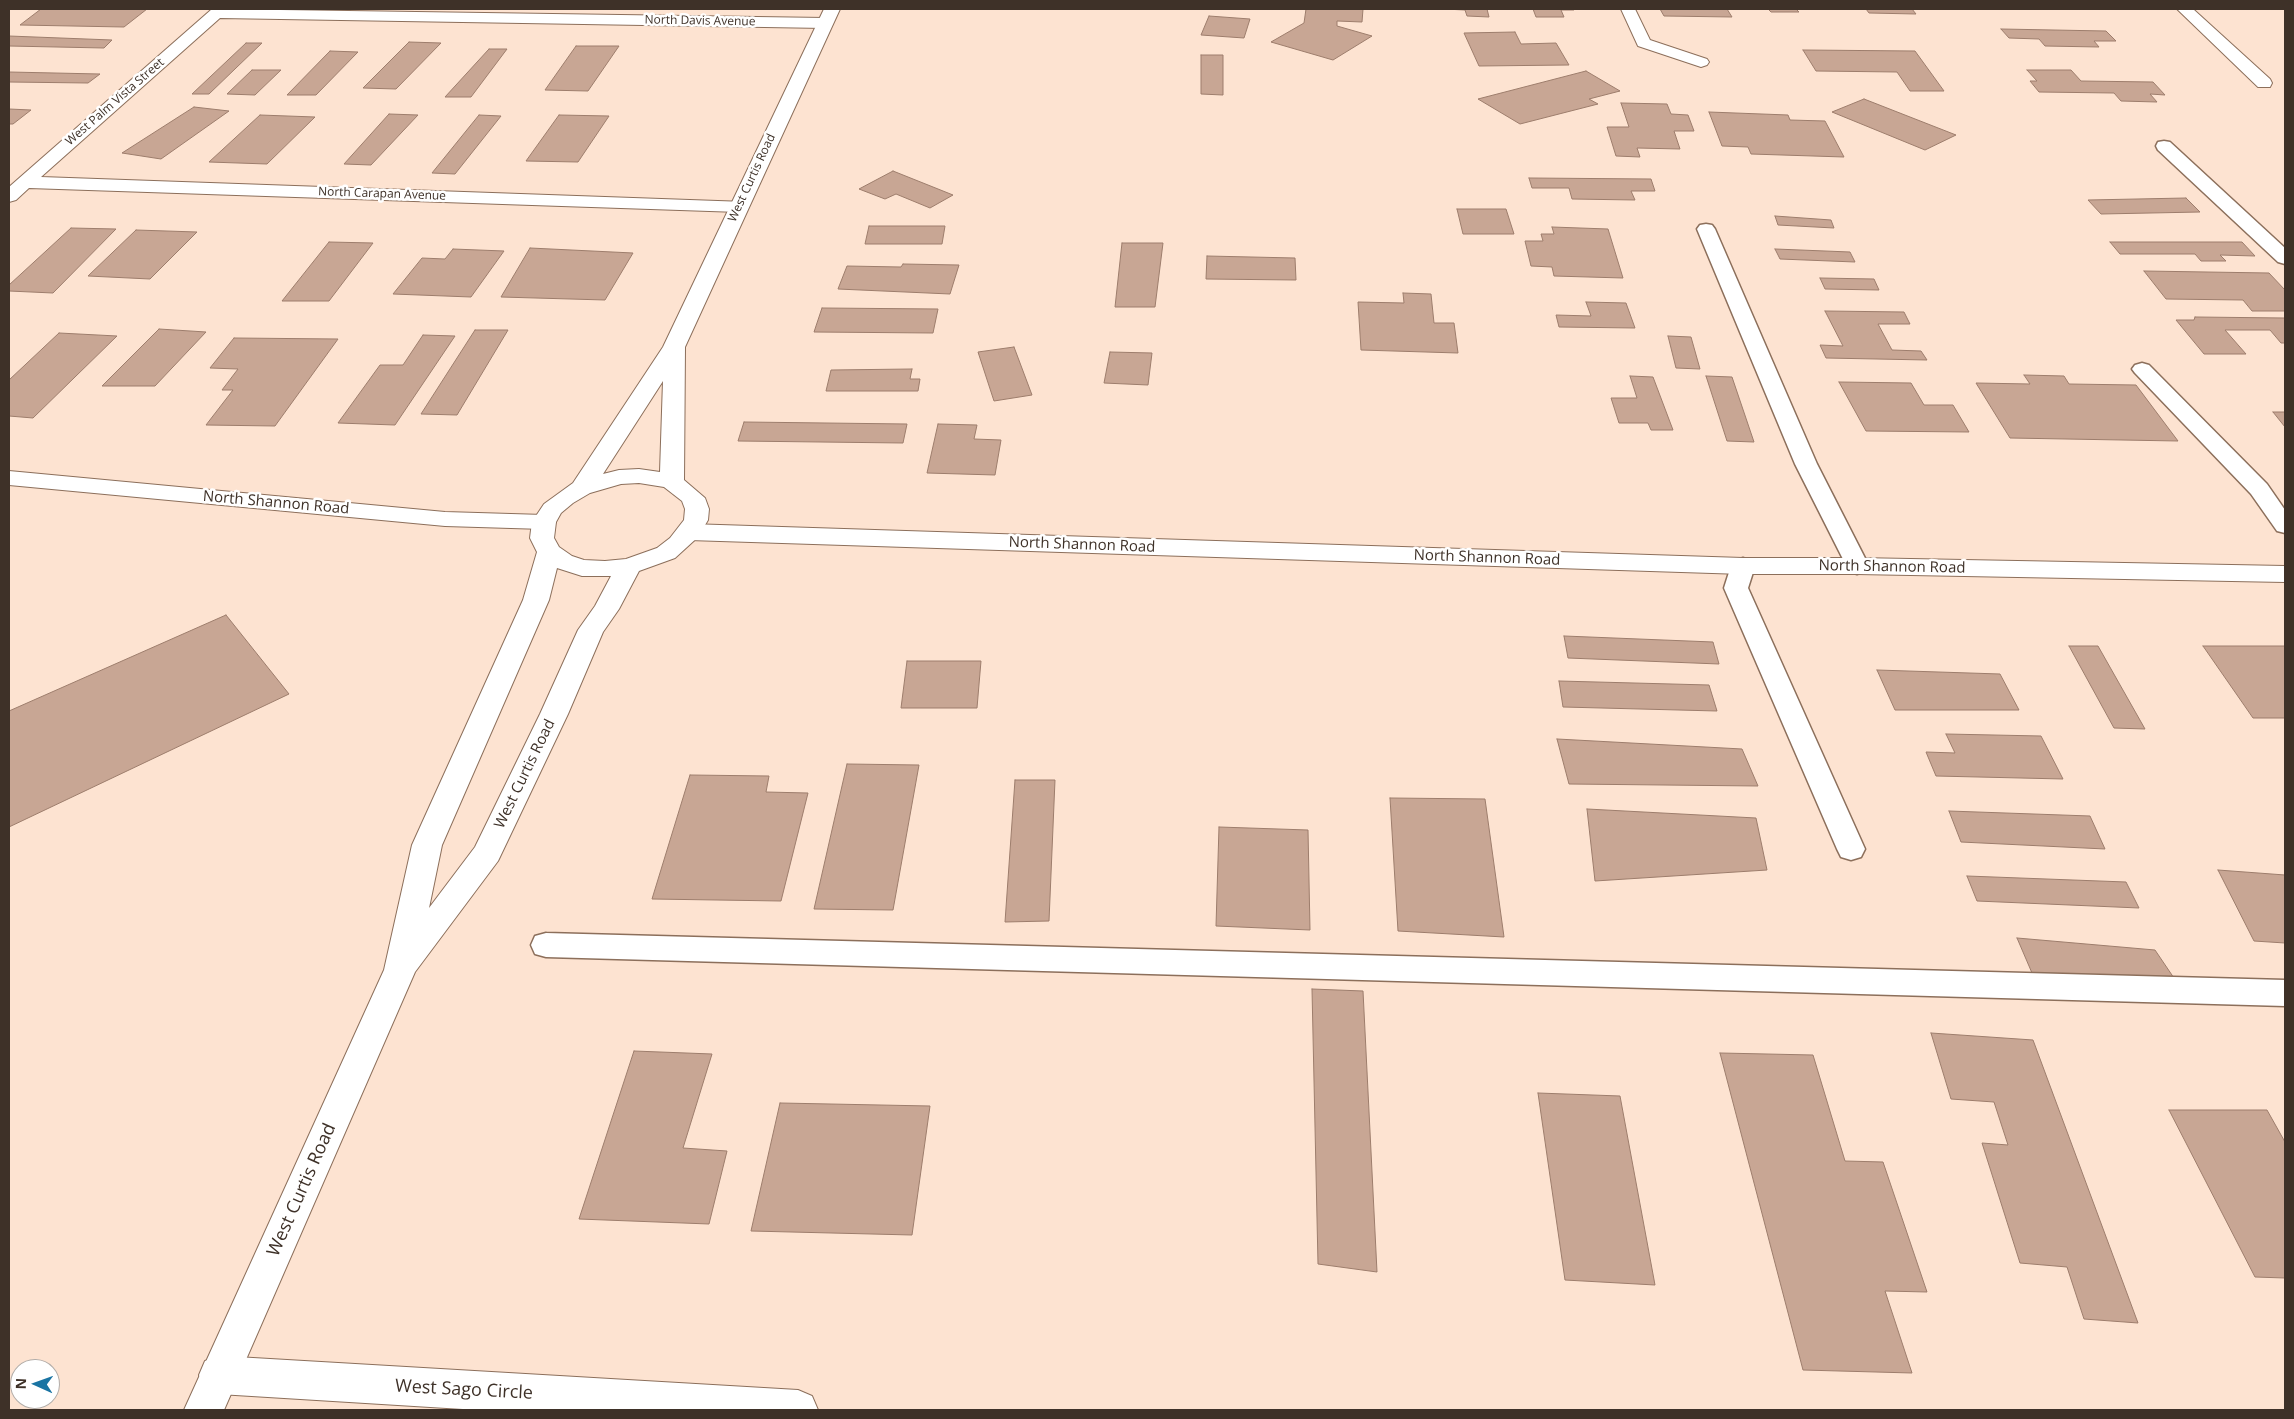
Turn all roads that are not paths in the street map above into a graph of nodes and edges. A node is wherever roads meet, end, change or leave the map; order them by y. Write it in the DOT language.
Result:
graph roads {
  1 [pos="1628,9"];
  2 [pos="2184,9"];
  3 [pos="219,11"];
  4 [pos="828,16"];
  5 [pos="1701,62"];
  6 [pos="2264,83"];
  7 [pos="2164,146"];
  8 [pos="26,182"];
  9 [pos="9,196"];
  10 [pos="739,206"];
  11 [pos="1706,229"];
  12 [pos="2285,258"];
  13 [pos="674,347"];
  14 [pos="2142,369"];
  15 [pos="9,478"];
  16 [pos="672,482"];
  17 [pos="582,488"];
  18 [pos="544,522"];
  19 [pos="2285,526"];
  20 [pos="689,532"];
  21 [pos="549,552"];
  22 [pos="630,566"];
  23 [pos="1743,566"];
  24 [pos="1857,566"];
  25 [pos="2285,574"];
  26 [pos="1850,849"];
  27 [pos="546,945"];
  28 [pos="400,970"];
  29 [pos="2285,993"];
  30 [pos="219,1375"];
  31 [pos="204,1410"];
  32 [pos="798,1410"];
  1 -- 5 [label="street"];
  2 -- 6 [label="street"];
  3 -- 4 [label="street, North Davis Avenue"];
  3 -- 8 [label="street, West Palm Vista Street"];
  4 -- 10 [label="street, West Curtis Road"];
  7 -- 12 [label="lane"];
  8 -- 9 [label="street, West Palm Vista Street"];
  8 -- 10 [label="street, North Carapan Avenue"];
  10 -- 13 [label="street, West Curtis Road"];
  11 -- 24 [label="lane"];
  13 -- 16 [label="street, West Curtis Road"];
  13 -- 17 [label="street, West Curtis Road"];
  14 -- 19 [label="lane"];
  15 -- 18 [label="street, North Shannon Road"];
  16 -- 17 [label="street"];
  16 -- 20 [label="street"];
  17 -- 18 [label="street"];
  18 -- 21 [label="street"];
  20 -- 22 [label="street"];
  20 -- 23 [label="street, North Shannon Road"];
  21 -- 22 [label="street"];
  21 -- 28 [label="street, West Curtis Road"];
  22 -- 28 [label="street, West Curtis Road"];
  23 -- 24 [label="street, North Shannon Road"];
  23 -- 26 [label="lane"];
  24 -- 25 [label="street, North Shannon Road"];
  27 -- 29 [label="lane"];
  28 -- 30 [label="street, West Curtis Road"];
  30 -- 31 [label="street, West Curtis Road"];
  30 -- 32 [label="street, West Sago Circle"];
}
